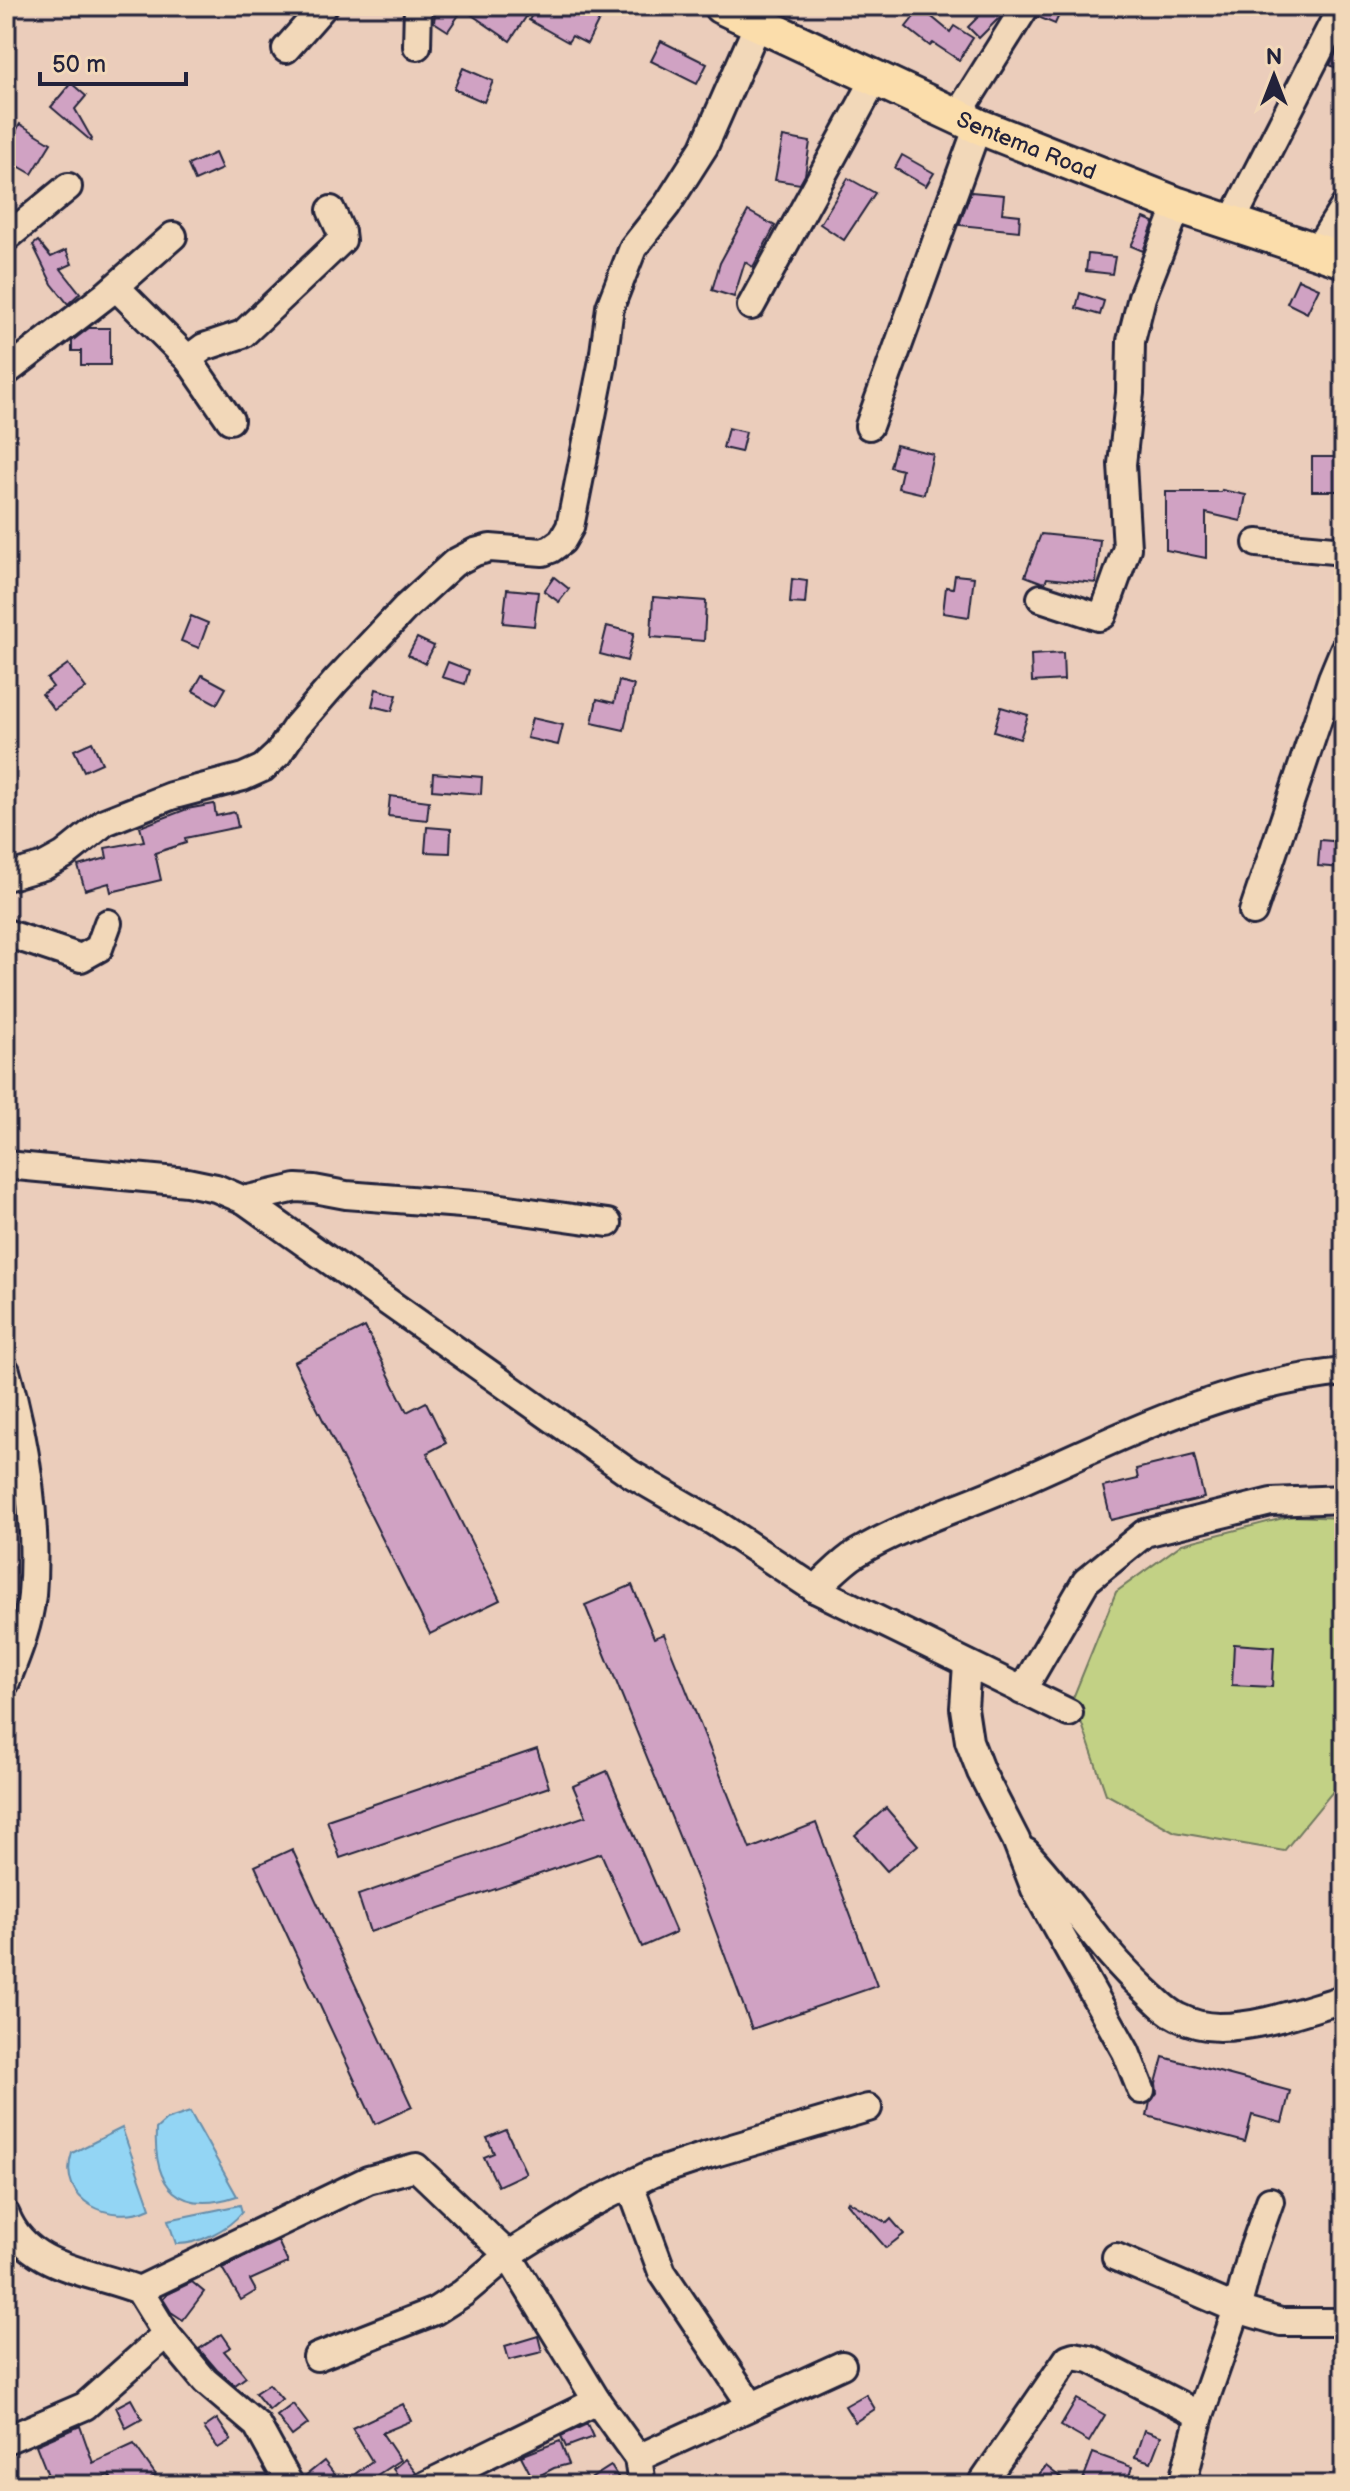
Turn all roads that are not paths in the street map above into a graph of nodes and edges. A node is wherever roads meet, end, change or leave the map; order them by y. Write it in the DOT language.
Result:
graph roads {
  1 [pos="324,6"];
  2 [pos="418,6"];
  3 [pos="721,6"];
  4 [pos="1026,6"];
  5 [pos="1342,6"];
  6 [pos="758,24"];
  7 [pos="417,46"];
  8 [pos="286,49"];
  9 [pos="875,79"];
  10 [pos="968,121"];
  11 [pos="68,187"];
  12 [pos="1178,205"];
  13 [pos="1344,207"];
  14 [pos="331,210"];
  15 [pos="1231,223"];
  16 [pos="173,236"];
  17 [pos="6,238"];
  18 [pos="1330,255"];
  19 [pos="116,287"];
  20 [pos="751,306"];
  21 [pos="188,359"];
  22 [pos="6,372"];
  23 [pos="230,420"];
  24 [pos="869,426"];
  25 [pos="1257,543"];
  26 [pos="1344,551"];
  27 [pos="1041,598"];
  28 [pos="1344,649"];
  29 [pos="6,877"];
  30 [pos="1253,912"];
  31 [pos="108,923"];
  32 [pos="6,933"];
  33 [pos="6,1165"];
  34 [pos="244,1200"];
  35 [pos="608,1223"];
  36 [pos="6,1371"];
  37 [pos="1344,1372"];
  38 [pos="1344,1499"];
  39 [pos="815,1589"];
  40 [pos="14,1646"];
  41 [pos="967,1664"];
  42 [pos="6,1682"];
  43 [pos="1022,1691"];
  44 [pos="1069,1713"];
  45 [pos="1016,1840"];
  46 [pos="1344,1999"];
  47 [pos="1141,2090"];
  48 [pos="868,2108"];
  49 [pos="630,2185"];
  50 [pos="1270,2201"];
  51 [pos="6,2215"];
  52 [pos="508,2255"];
  53 [pos="1116,2257"];
  54 [pos="139,2290"];
  55 [pos="1237,2309"];
  56 [pos="1342,2322"];
  57 [pos="166,2334"];
  58 [pos="317,2357"];
  59 [pos="842,2365"];
  60 [pos="597,2401"];
  61 [pos="751,2405"];
  62 [pos="1200,2415"];
  63 [pos="6,2440"];
  64 [pos="638,2458"];
  65 [pos="283,2483"];
  66 [pos="426,2485"];
  67 [pos="642,2485"];
  68 [pos="981,2485"];
  69 [pos="1182,2485"];
  1 -- 8 [label="street"];
  2 -- 7 [label="street"];
  3 -- 6 [label="main road, Sentema Road"];
  4 -- 10 [label="street"];
  5 -- 15 [label="street"];
  6 -- 9 [label="main road, Sentema Road"];
  6 -- 29 [label="street"];
  9 -- 10 [label="main road, Sentema Road"];
  9 -- 20 [label="street"];
  10 -- 12 [label="main road, Sentema Road"];
  10 -- 24 [label="street"];
  11 -- 17 [label="street"];
  12 -- 15 [label="main road, Sentema Road"];
  12 -- 27 [label="street"];
  13 -- 18 [label="street"];
  14 -- 21 [label="street"];
  15 -- 18 [label="main road, Sentema Road"];
  16 -- 19 [label="street"];
  19 -- 21 [label="street"];
  19 -- 22 [label="street"];
  21 -- 23 [label="street"];
  25 -- 26 [label="street"];
  28 -- 30 [label="street"];
  31 -- 32 [label="street"];
  33 -- 34 [label="street"];
  34 -- 35 [label="street"];
  34 -- 39 [label="street"];
  36 -- 40 [label="street"];
  37 -- 39 [label="street"];
  38 -- 43 [label="street"];
  39 -- 41 [label="street"];
  40 -- 42 [label="street"];
  41 -- 43 [label="street"];
  41 -- 45 [label="street"];
  43 -- 44 [label="street"];
  45 -- 46 [label="street"];
  45 -- 47 [label="street"];
  48 -- 49 [label="street"];
  49 -- 52 [label="street"];
  49 -- 61 [label="street"];
  50 -- 55 [label="street"];
  51 -- 54 [label="street"];
  52 -- 54 [label="street"];
  52 -- 58 [label="street"];
  52 -- 60 [label="street"];
  53 -- 55 [label="street"];
  54 -- 57 [label="street"];
  55 -- 56 [label="street"];
  55 -- 62 [label="street"];
  57 -- 63 [label="street"];
  57 -- 65 [label="street"];
  59 -- 61 [label="street"];
  60 -- 64 [label="street"];
  60 -- 66 [label="street"];
  61 -- 64 [label="street"];
  62 -- 68 [label="street"];
  62 -- 69 [label="street"];
  64 -- 67 [label="street"];
}
